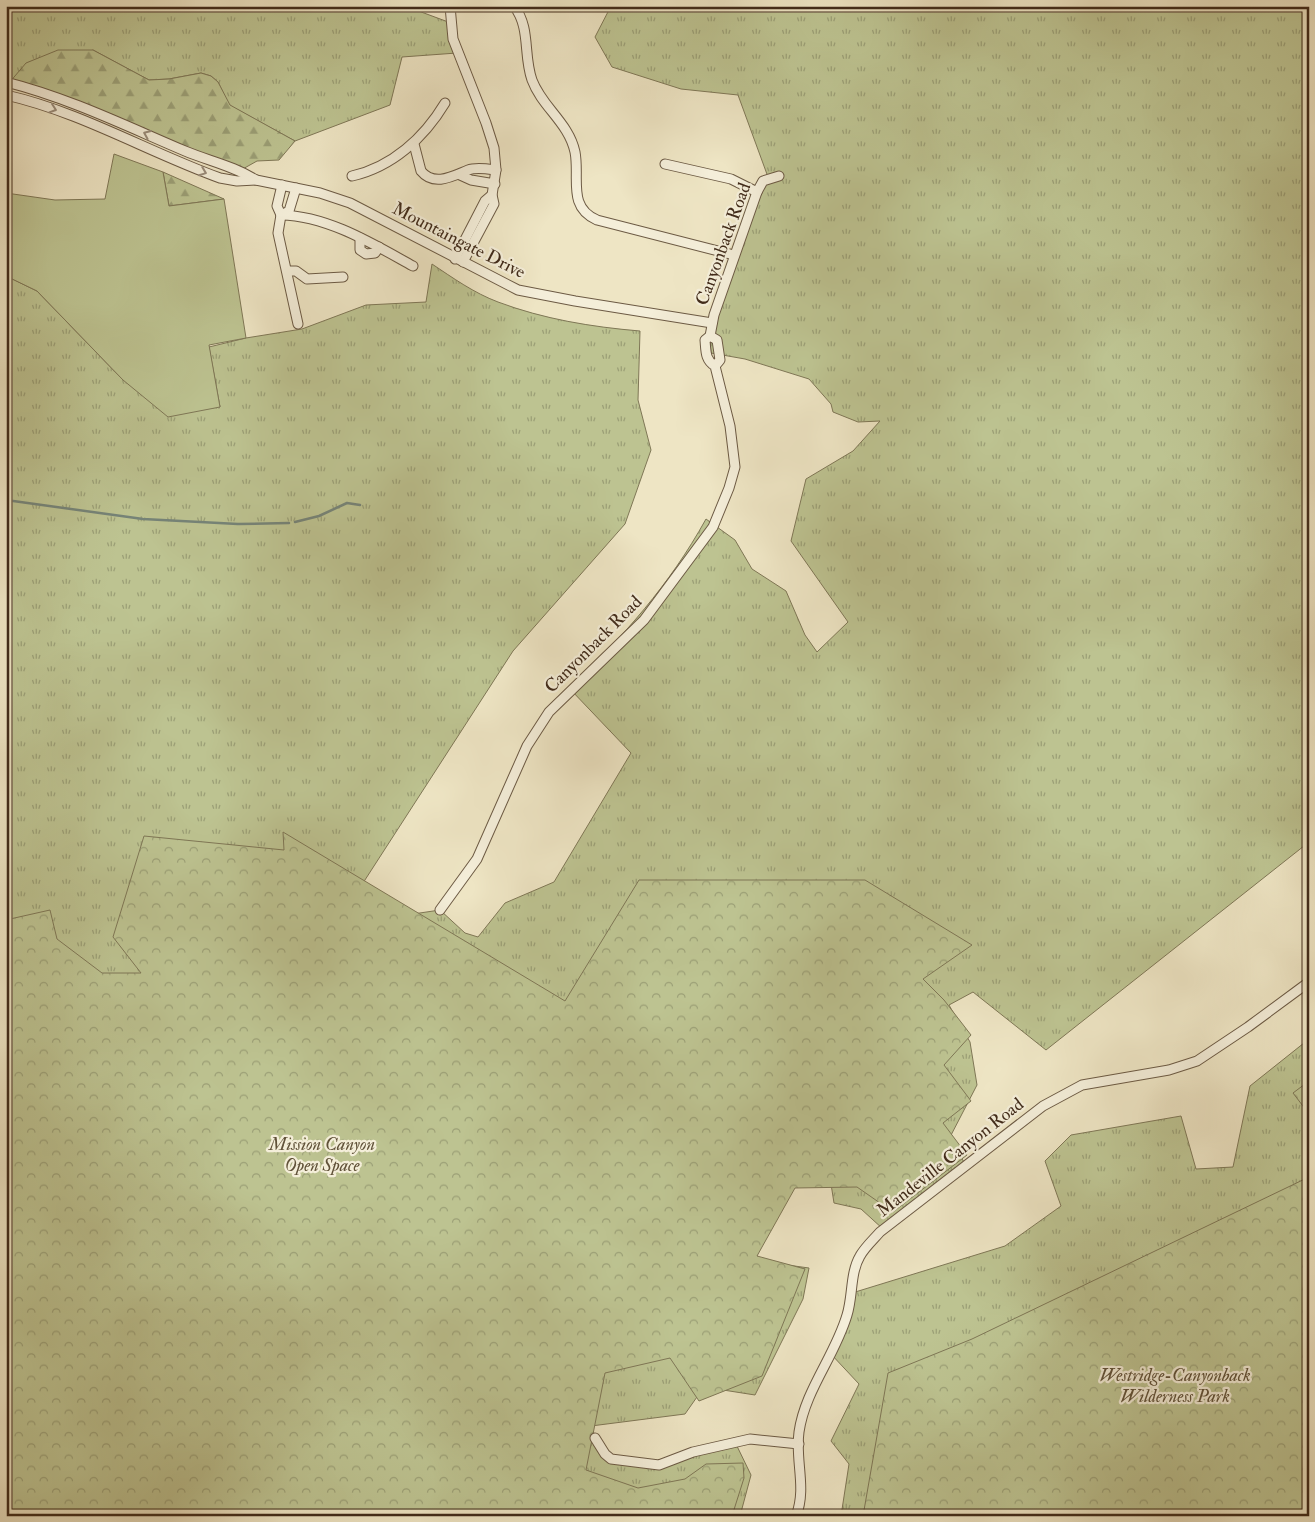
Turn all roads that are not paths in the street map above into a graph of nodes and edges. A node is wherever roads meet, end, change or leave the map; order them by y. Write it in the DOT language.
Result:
graph roads {
  1 [pos="450,6"];
  2 [pos="514,6"];
  3 [pos="6,82"];
  4 [pos="6,95"];
  5 [pos="445,103"];
  6 [pos="414,144"];
  7 [pos="665,164"];
  8 [pos="496,170"];
  9 [pos="460,175"];
  10 [pos="352,176"];
  11 [pos="779,176"];
  12 [pos="256,180"];
  13 [pos="494,184"];
  14 [pos="282,185"];
  15 [pos="296,188"];
  16 [pos="757,192"];
  17 [pos="492,194"];
  18 [pos="281,215"];
  19 [pos="476,220"];
  20 [pos="485,224"];
  21 [pos="734,255"];
  22 [pos="459,260"];
  23 [pos="414,266"];
  24 [pos="288,271"];
  25 [pos="343,278"];
  26 [pos="307,279"];
  27 [pos="292,287"];
  28 [pos="712,323"];
  29 [pos="298,324"];
  30 [pos="707,341"];
  31 [pos="715,366"];
  32 [pos="440,910"];
  33 [pos="1309,982"];
  34 [pos="595,1438"];
  35 [pos="798,1444"];
  36 [pos="796,1516"];
  1 -- 8 [label="street"];
  2 -- 21 [label="street"];
  12 -- 3 [label="street, Mountaingate Drive, one-way"];
  4 -- 12 [label="street, Mountaingate Drive, one-way"];
  5 -- 6 [label="street"];
  6 -- 9 [label="street"];
  6 -- 10 [label="street"];
  7 -- 16 [label="street"];
  8 -- 9 [label="street"];
  8 -- 13 [label="street"];
  9 -- 13 [label="street"];
  11 -- 16 [label="street, Canyonback Road"];
  12 -- 14 [label="street, Mountaingate Drive"];
  13 -- 17 [label="street"];
  14 -- 15 [label="street, Mountaingate Drive"];
  14 -- 18 [label="street"];
  15 -- 18 [label="street"];
  15 -- 22 [label="street, Mountaingate Drive"];
  16 -- 21 [label="street, Canyonback Road"];
  17 -- 19 [label="street"];
  17 -- 20 [label="street"];
  18 -- 23 [label="street"];
  18 -- 24 [label="street"];
  19 -- 20 [label="street"];
  19 -- 22 [label="street"];
  20 -- 22 [label="street"];
  21 -- 28 [label="street, Canyonback Road"];
  22 -- 28 [label="street, Mountaingate Drive"];
  24 -- 26 [label="street"];
  24 -- 27 [label="street"];
  25 -- 26 [label="street"];
  26 -- 27 [label="street"];
  27 -- 29 [label="street"];
  28 -- 30 [label="street, Canyonback Road"];
  30 -- 31 [label="street, Canyonback Road"];
  30 -- 31 [label="street"];
  31 -- 32 [label="street, Canyonback Road"];
  33 -- 35 [label="street, Mandeville Canyon Road"];
  34 -- 35 [label="street"];
  35 -- 36 [label="street, Mandeville Canyon Road"];
}
